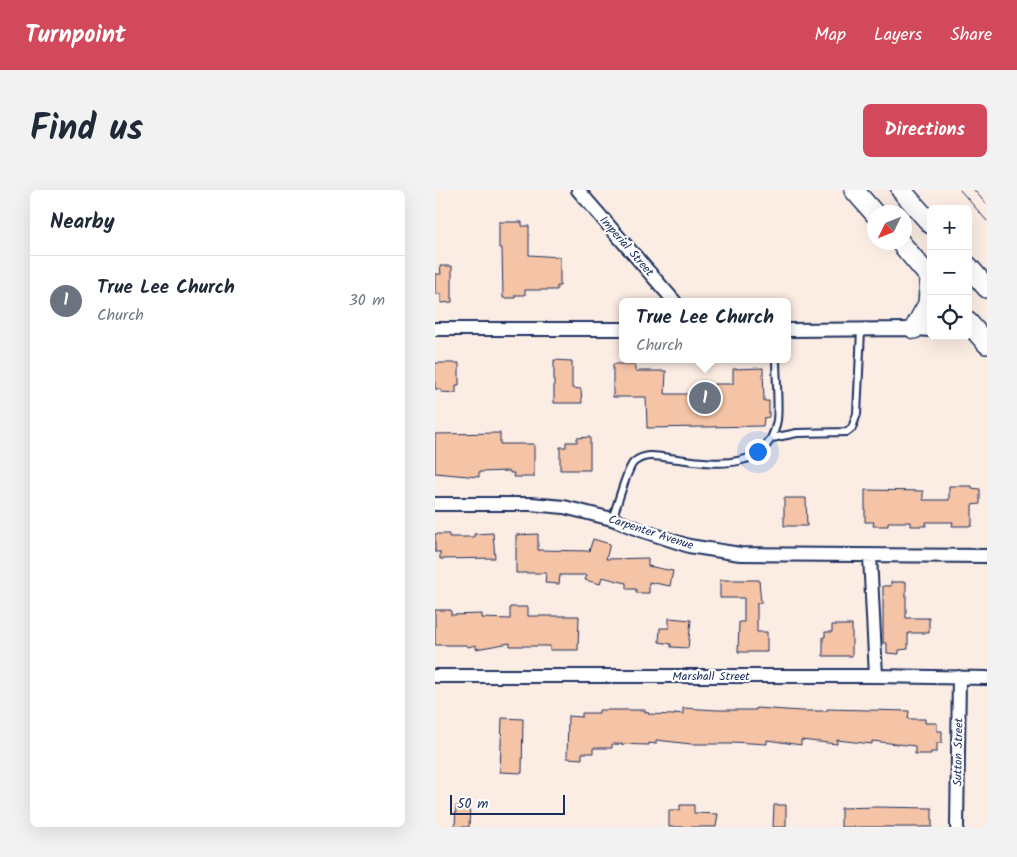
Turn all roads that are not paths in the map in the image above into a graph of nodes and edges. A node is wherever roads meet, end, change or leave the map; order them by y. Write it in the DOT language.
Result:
graph roads {
  1 [pos="578,190"];
  2 [pos="854,190"];
  3 [pos="901,190"];
  4 [pos="867,205"];
  5 [pos="927,219"];
  6 [pos="907,250"];
  7 [pos="972,271"];
  8 [pos="927,274"];
  9 [pos="987,288"];
  10 [pos="929,295"];
  11 [pos="672,298"];
  12 [pos="435,329"];
  13 [pos="619,329"];
  14 [pos="791,330"];
  15 [pos="861,330"];
  16 [pos="922,330"];
  17 [pos="775,363"];
  18 [pos="772,438"];
  19 [pos="435,504"];
  20 [pos="612,519"];
  21 [pos="870,556"];
  22 [pos="987,556"];
  23 [pos="435,676"];
  24 [pos="876,676"];
  25 [pos="959,677"];
  26 [pos="987,678"];
  27 [pos="957,827"];
  1 -- 11 [label="street, Imperial Street"];
  2 -- 4 [label="main road"];
  3 -- 5 [label="main road"];
  6 -- 8 [label="main road"];
  7 -- 9 [label="main road"];
  10 -- 16 [label="main road"];
  12 -- 13 [label="street"];
  14 -- 15 [label="street"];
  15 -- 16 [label="street"];
  15 -- 18 [label="lane"];
  17 -- 18 [label="lane"];
  18 -- 20 [label="lane"];
  19 -- 20 [label="street, Carpenter Avenue"];
  20 -- 21 [label="street, Carpenter Avenue"];
  21 -- 22 [label="street, Carpenter Avenue"];
  21 -- 24 [label="street"];
  23 -- 24 [label="street, Marshall Street"];
  24 -- 25 [label="street, Marshall Street"];
  25 -- 26 [label="street, Marshall Street"];
  25 -- 27 [label="street, Sutton Street"];
}
